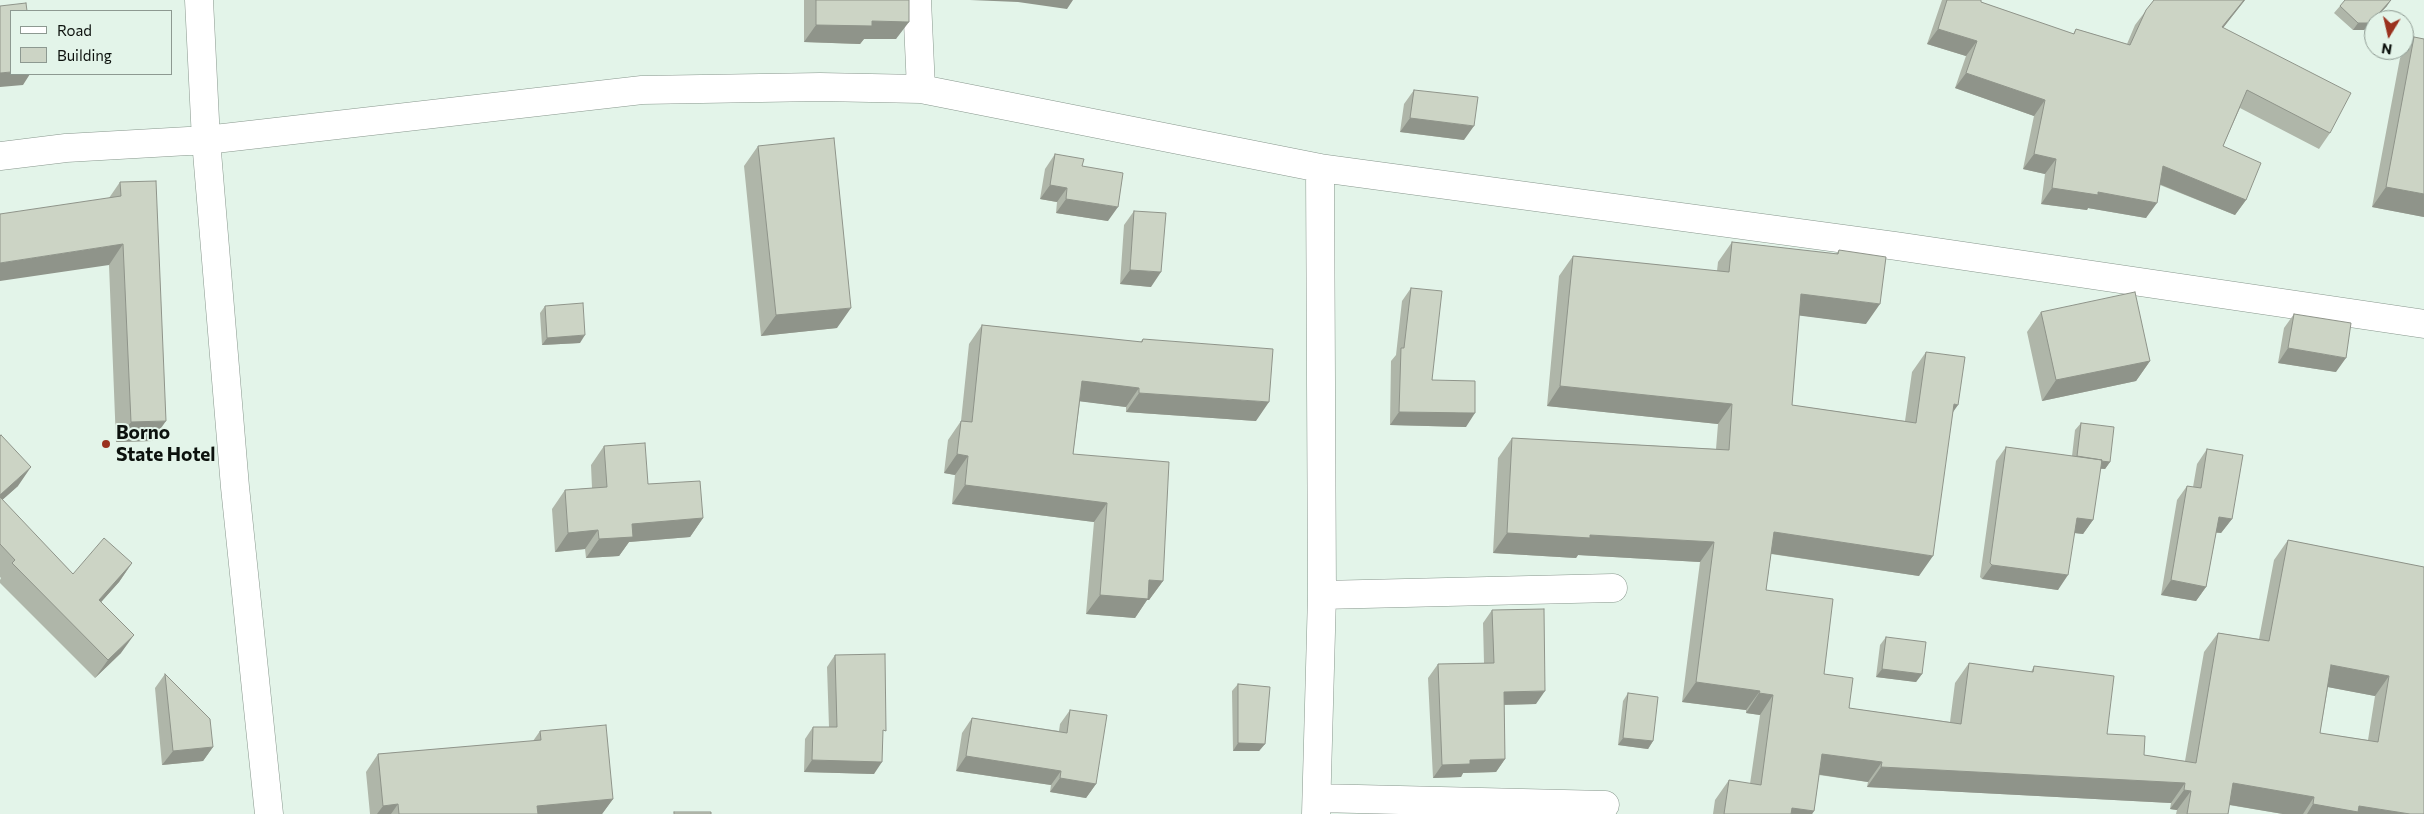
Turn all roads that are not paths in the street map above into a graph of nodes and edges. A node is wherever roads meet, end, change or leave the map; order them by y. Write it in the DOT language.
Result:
graph roads {
  1 [pos="199,0"];
  2 [pos="918,0"];
  3 [pos="921,89"];
  4 [pos="206,140"];
  5 [pos="0,156"];
  6 [pos="1320,168"];
  7 [pos="2424,324"];
  8 [pos="1613,588"];
  9 [pos="1322,595"];
  10 [pos="1604,805"];
  11 [pos="1317,806"];
  12 [pos="269,814"];
  1 -- 4 [label="street"];
  2 -- 3 [label="street"];
  3 -- 4 [label="street"];
  3 -- 6 [label="street"];
  4 -- 5 [label="street"];
  4 -- 12 [label="street"];
  6 -- 7 [label="street"];
  6 -- 9 [label="street"];
  8 -- 9 [label="street"];
  9 -- 11 [label="street"];
  10 -- 11 [label="street"];
}
